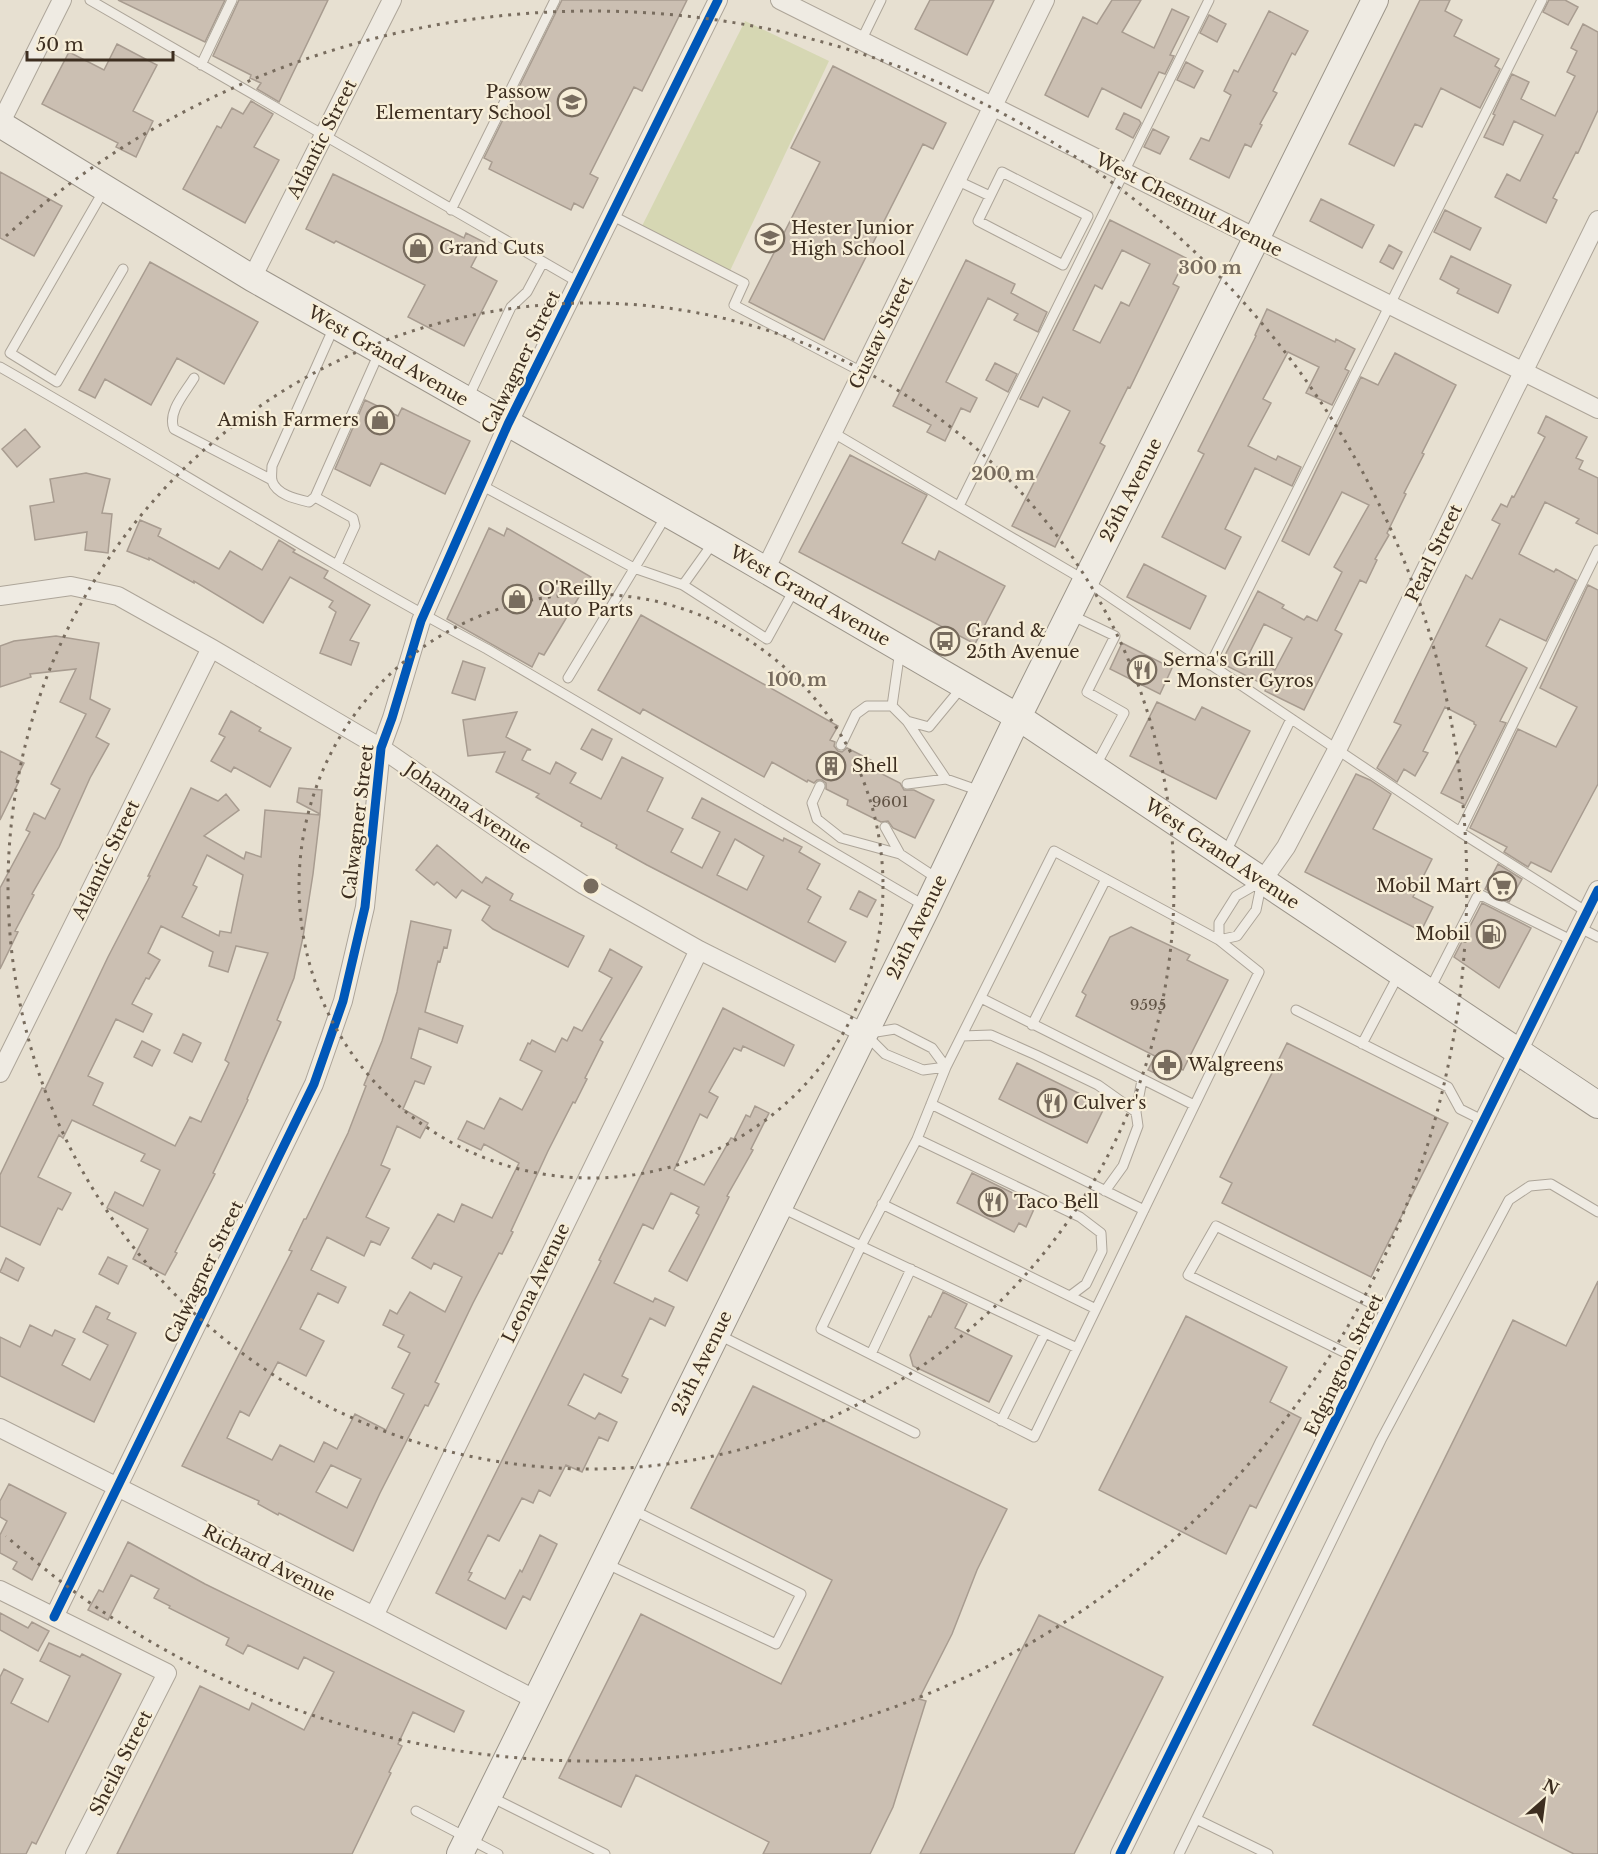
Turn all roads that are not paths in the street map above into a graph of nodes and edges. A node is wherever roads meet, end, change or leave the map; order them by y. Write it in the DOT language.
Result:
graph roads {
  1 [pos="62,0"];
  2 [pos="90,0"];
  3 [pos="232,0"];
  4 [pos="392,0"];
  5 [pos="555,0"];
  6 [pos="718,0"];
  7 [pos="780,0"];
  8 [pos="881,0"];
  9 [pos="1045,0"];
  10 [pos="1209,0"];
  11 [pos="1375,0"];
  12 [pos="1542,0"];
  13 [pos="861,41"];
  14 [pos="201,65"];
  15 [pos="993,106"];
  16 [pos="0,124"];
  17 [pos="324,136"];
  18 [pos="1125,172"];
  19 [pos="956,180"];
  20 [pos="105,188"];
  21 [pos="990,196"];
  22 [pos="452,210"];
  23 [pos="611,215"];
  24 [pos="1088,216"];
  25 [pos="1103,216"];
  26 [pos="1598,220"];
  27 [pos="1257,238"];
  28 [pos="543,262"];
  29 [pos="123,269"];
  30 [pos="252,278"];
  31 [pos="578,282"];
  32 [pos="1389,304"];
  33 [pos="335,325"];
  34 [pos="380,351"];
  35 [pos="0,367"];
  36 [pos="862,372"];
  37 [pos="1523,372"];
  38 [pos="194,378"];
  39 [pos="466,400"];
  40 [pos="1598,409"];
  41 [pos="508,424"];
  42 [pos="832,432"];
  43 [pos="272,480"];
  44 [pos="481,485"];
  45 [pos="315,497"];
  46 [pos="959,506"];
  47 [pos="667,514"];
  48 [pos="714,540"];
  49 [pos="1598,550"];
  50 [pos="337,565"];
  51 [pos="634,568"];
  52 [pos="765,570"];
  53 [pos="1086,581"];
  54 [pos="683,585"];
  55 [pos="796,587"];
  56 [pos="0,596"];
  57 [pos="1069,614"];
  58 [pos="424,616"];
  59 [pos="211,648"];
  60 [pos="900,649"];
  61 [pos="1210,665"];
  62 [pos="568,678"];
  63 [pos="963,686"];
  64 [pos="892,706"];
  65 [pos="1018,717"];
  66 [pos="1291,720"];
  67 [pos="907,721"];
  68 [pos="841,746"];
  69 [pos="381,748"];
  70 [pos="1337,750"];
  71 [pos="1094,769"];
  72 [pos="946,779"];
  73 [pos="907,784"];
  74 [pos="820,786"];
  75 [pos="982,792"];
  76 [pos="885,827"];
  77 [pos="1460,832"];
  78 [pos="900,854"];
  79 [pos="1224,856"];
  80 [pos="1106,879"];
  81 [pos="940,880"];
  82 [pos="1262,881"];
  83 [pos="1598,890"];
  84 [pos="927,907"];
  85 [pos="1580,927"];
  86 [pos="1598,937"];
  87 [pos="1220,940"];
  88 [pos="699,950"];
  89 [pos="1400,973"];
  90 [pos="1429,992"];
  91 [pos="981,998"];
  92 [pos="1296,1010"];
  93 [pos="1032,1025"];
  94 [pos="864,1033"];
  95 [pos="962,1036"];
  96 [pos="1362,1044"];
  97 [pos="1518,1052"];
  98 [pos="946,1067"];
  99 [pos="0,1072"];
  100 [pos="1142,1080"];
  101 [pos="931,1104"];
  102 [pos="1194,1105"];
  103 [pos="1598,1105"];
  104 [pos="1136,1112"];
  105 [pos="1484,1121"];
  106 [pos="917,1139"];
  107 [pos="1106,1191"];
  108 [pos="882,1204"];
  109 [pos="779,1207"];
  110 [pos="1144,1210"];
  111 [pos="1598,1212"];
  112 [pos="861,1246"];
  113 [pos="911,1269"];
  114 [pos="1070,1296"];
  115 [pos="1096,1309"];
  116 [pos="1389,1312"];
  117 [pos="1045,1333"];
  118 [pos="716,1334"];
  119 [pos="1077,1348"];
  120 [pos="872,1354"];
  121 [pos="1364,1362"];
  122 [pos="1001,1421"];
  123 [pos="0,1428"];
  124 [pos="915,1433"];
  125 [pos="117,1487"];
  126 [pos="630,1509"];
  127 [pos="604,1563"];
  128 [pos="0,1590"];
  129 [pos="374,1616"];
  130 [pos="54,1617"];
  131 [pos="536,1700"];
  132 [pos="489,1796"];
  133 [pos="416,1811"];
  134 [pos="1196,1819"];
  135 [pos="464,1846"];
  136 [pos="75,1854"];
  137 [pos="498,1854"];
  138 [pos="605,1854"];
  139 [pos="1120,1854"];
  140 [pos="1179,1854"];
  141 [pos="1268,1854"];
  1 -- 16 [label="street"];
  2 -- 14 [label="lane"];
  3 -- 14 [label="lane"];
  4 -- 17 [label="street, Atlantic Street"];
  5 -- 22 [label="lane"];
  6 -- 23 [label="street, Calwagner Street"];
  7 -- 13 [label="street, West Chestnut Avenue"];
  8 -- 13 [label="lane"];
  9 -- 15 [label="street, Gustav Street"];
  10 -- 18 [label="lane"];
  11 -- 27 [label="main road, 25th Avenue"];
  12 -- 32 [label="lane"];
  13 -- 15 [label="street, West Chestnut Avenue"];
  14 -- 17 [label="lane"];
  15 -- 18 [label="street, West Chestnut Avenue"];
  15 -- 19 [label="street, Gustav Street"];
  16 -- 20 [label="main road, West Grand Avenue"];
  17 -- 22 [label="lane"];
  17 -- 30 [label="street, Atlantic Street"];
  18 -- 25 [label="lane"];
  18 -- 27 [label="street, West Chestnut Avenue"];
  19 -- 21 [label="lane"];
  19 -- 36 [label="street, Gustav Street"];
  20 -- 29 [label="lane"];
  20 -- 30 [label="main road, West Grand Avenue"];
  21 -- 24 [label="lane"];
  21 -- 24 [label="lane"];
  22 -- 28 [label="lane"];
  23 -- 31 [label="street, Calwagner Street"];
  23 -- 36 [label="lane"];
  24 -- 25 [label="lane"];
  25 -- 46 [label="lane"];
  26 -- 37 [label="street, Pearl Street"];
  27 -- 32 [label="street, West Chestnut Avenue"];
  27 -- 53 [label="main road, 25th Avenue"];
  28 -- 31 [label="lane"];
  28 -- 39 [label="lane"];
  30 -- 33 [label="main road, West Grand Avenue"];
  31 -- 41 [label="street, Calwagner Street"];
  32 -- 37 [label="street, West Chestnut Avenue"];
  32 -- 61 [label="lane"];
  33 -- 34 [label="main road, West Grand Avenue"];
  33 -- 43 [label="lane"];
  34 -- 39 [label="main road, West Grand Avenue"];
  34 -- 45 [label="lane"];
  35 -- 50 [label="lane"];
  36 -- 42 [label="street, Gustav Street"];
  37 -- 40 [label="street, West Chestnut Avenue"];
  37 -- 70 [label="street, Pearl Street"];
  38 -- 43 [label="lane"];
  39 -- 41 [label="main road, West Grand Avenue"];
  41 -- 44 [label="street, Calwagner Street"];
  41 -- 47 [label="main road, West Grand Avenue"];
  42 -- 46 [label="lane"];
  42 -- 52 [label="street, Gustav Street"];
  43 -- 45 [label="lane"];
  44 -- 51 [label="lane"];
  44 -- 58 [label="street, Calwagner Street"];
  45 -- 50 [label="lane"];
  46 -- 53 [label="lane"];
  47 -- 48 [label="main road, West Grand Avenue"];
  47 -- 51 [label="lane"];
  48 -- 52 [label="main road, West Grand Avenue"];
  48 -- 54 [label="lane"];
  49 -- 77 [label="lane"];
  50 -- 58 [label="lane"];
  51 -- 54 [label="lane"];
  51 -- 62 [label="lane"];
  52 -- 55 [label="main road, West Grand Avenue"];
  53 -- 57 [label="main road, 25th Avenue"];
  53 -- 61 [label="lane"];
  54 -- 55 [label="lane"];
  55 -- 60 [label="main road, West Grand Avenue"];
  56 -- 59 [label="street, Johanna Avenue"];
  57 -- 65 [label="main road, 25th Avenue"];
  57 -- 71 [label="lane"];
  58 -- 69 [label="street, Calwagner Street"];
  58 -- 84 [label="lane"];
  59 -- 69 [label="street, Johanna Avenue"];
  59 -- 99 [label="street, Atlantic Street"];
  60 -- 63 [label="main road, West Grand Avenue"];
  60 -- 64 [label="lane"];
  61 -- 66 [label="lane"];
  63 -- 65 [label="main road, West Grand Avenue"];
  63 -- 67 [label="lane"];
  64 -- 67 [label="lane"];
  64 -- 68 [label="lane"];
  65 -- 71 [label="main road, West Grand Avenue"];
  65 -- 75 [label="main road, 25th Avenue"];
  66 -- 70 [label="lane"];
  66 -- 79 [label="lane"];
  67 -- 72 [label="lane"];
  69 -- 88 [label="street, Johanna Avenue"];
  69 -- 125 [label="street, Calwagner Street"];
  70 -- 77 [label="lane"];
  70 -- 82 [label="street, Pearl Street"];
  71 -- 79 [label="main road, West Grand Avenue"];
  72 -- 73 [label="lane"];
  72 -- 75 [label="lane"];
  74 -- 78 [label="lane"];
  75 -- 81 [label="main road, 25th Avenue"];
  76 -- 78 [label="lane"];
  77 -- 85 [label="lane"];
  78 -- 81 [label="lane"];
  79 -- 82 [label="main road, West Grand Avenue"];
  80 -- 87 [label="lane"];
  80 -- 91 [label="lane"];
  80 -- 93 [label="lane"];
  81 -- 84 [label="main road, 25th Avenue"];
  82 -- 87 [label="lane"];
  82 -- 87 [label="lane"];
  82 -- 89 [label="main road, West Grand Avenue"];
  83 -- 85 [label="street, Edgington Street"];
  84 -- 94 [label="main road, 25th Avenue"];
  85 -- 86 [label="lane"];
  85 -- 90 [label="lane"];
  85 -- 97 [label="street, Edgington Street"];
  87 -- 102 [label="lane"];
  88 -- 94 [label="street, Johanna Avenue"];
  88 -- 129 [label="street, Leona Avenue"];
  89 -- 90 [label="main road, West Grand Avenue"];
  89 -- 96 [label="lane"];
  90 -- 97 [label="main road, West Grand Avenue"];
  91 -- 93 [label="lane"];
  91 -- 95 [label="lane"];
  92 -- 96 [label="lane"];
  93 -- 100 [label="lane"];
  94 -- 98 [label="lane"];
  94 -- 98 [label="lane"];
  94 -- 109 [label="main road, 25th Avenue"];
  95 -- 98 [label="lane"];
  95 -- 104 [label="lane"];
  96 -- 105 [label="lane"];
  97 -- 103 [label="main road, West Grand Avenue"];
  97 -- 105 [label="street, Edgington Street"];
  98 -- 101 [label="lane"];
  100 -- 102 [label="lane"];
  100 -- 104 [label="lane"];
  101 -- 106 [label="lane"];
  101 -- 107 [label="lane"];
  102 -- 110 [label="lane"];
  104 -- 107 [label="lane"];
  105 -- 116 [label="street, Edgington Street"];
  106 -- 108 [label="lane"];
  106 -- 114 [label="lane"];
  107 -- 110 [label="lane"];
  108 -- 112 [label="lane"];
  108 -- 114 [label="lane"];
  109 -- 112 [label="lane"];
  109 -- 118 [label="main road, 25th Avenue"];
  110 -- 115 [label="lane"];
  111 -- 134 [label="lane"];
  112 -- 113 [label="lane"];
  112 -- 120 [label="lane"];
  113 -- 117 [label="lane"];
  113 -- 120 [label="lane"];
  114 -- 115 [label="lane"];
  115 -- 119 [label="lane"];
  116 -- 121 [label="street, Edgington Street"];
  116 -- 121 [label="lane"];
  117 -- 119 [label="lane"];
  117 -- 122 [label="lane"];
  118 -- 124 [label="lane"];
  118 -- 126 [label="main road, 25th Avenue"];
  119 -- 122 [label="lane"];
  120 -- 122 [label="lane"];
  121 -- 139 [label="street, Edgington Street"];
  123 -- 125 [label="street, Richard Avenue"];
  125 -- 129 [label="street, Richard Avenue"];
  125 -- 130 [label="street, Calwagner Street"];
  126 -- 127 [label="main road, 25th Avenue"];
  126 -- 127 [label="lane"];
  127 -- 131 [label="main road, 25th Avenue"];
  128 -- 130 [label="street"];
  129 -- 131 [label="street, Richard Avenue"];
  130 -- 136 [label="street, Sheila Street"];
  131 -- 132 [label="main road, 25th Avenue"];
  132 -- 135 [label="main road, 25th Avenue"];
  132 -- 138 [label="lane"];
  133 -- 135 [label="lane"];
  134 -- 140 [label="lane"];
  134 -- 141 [label="lane"];
  135 -- 137 [label="lane"];
}
